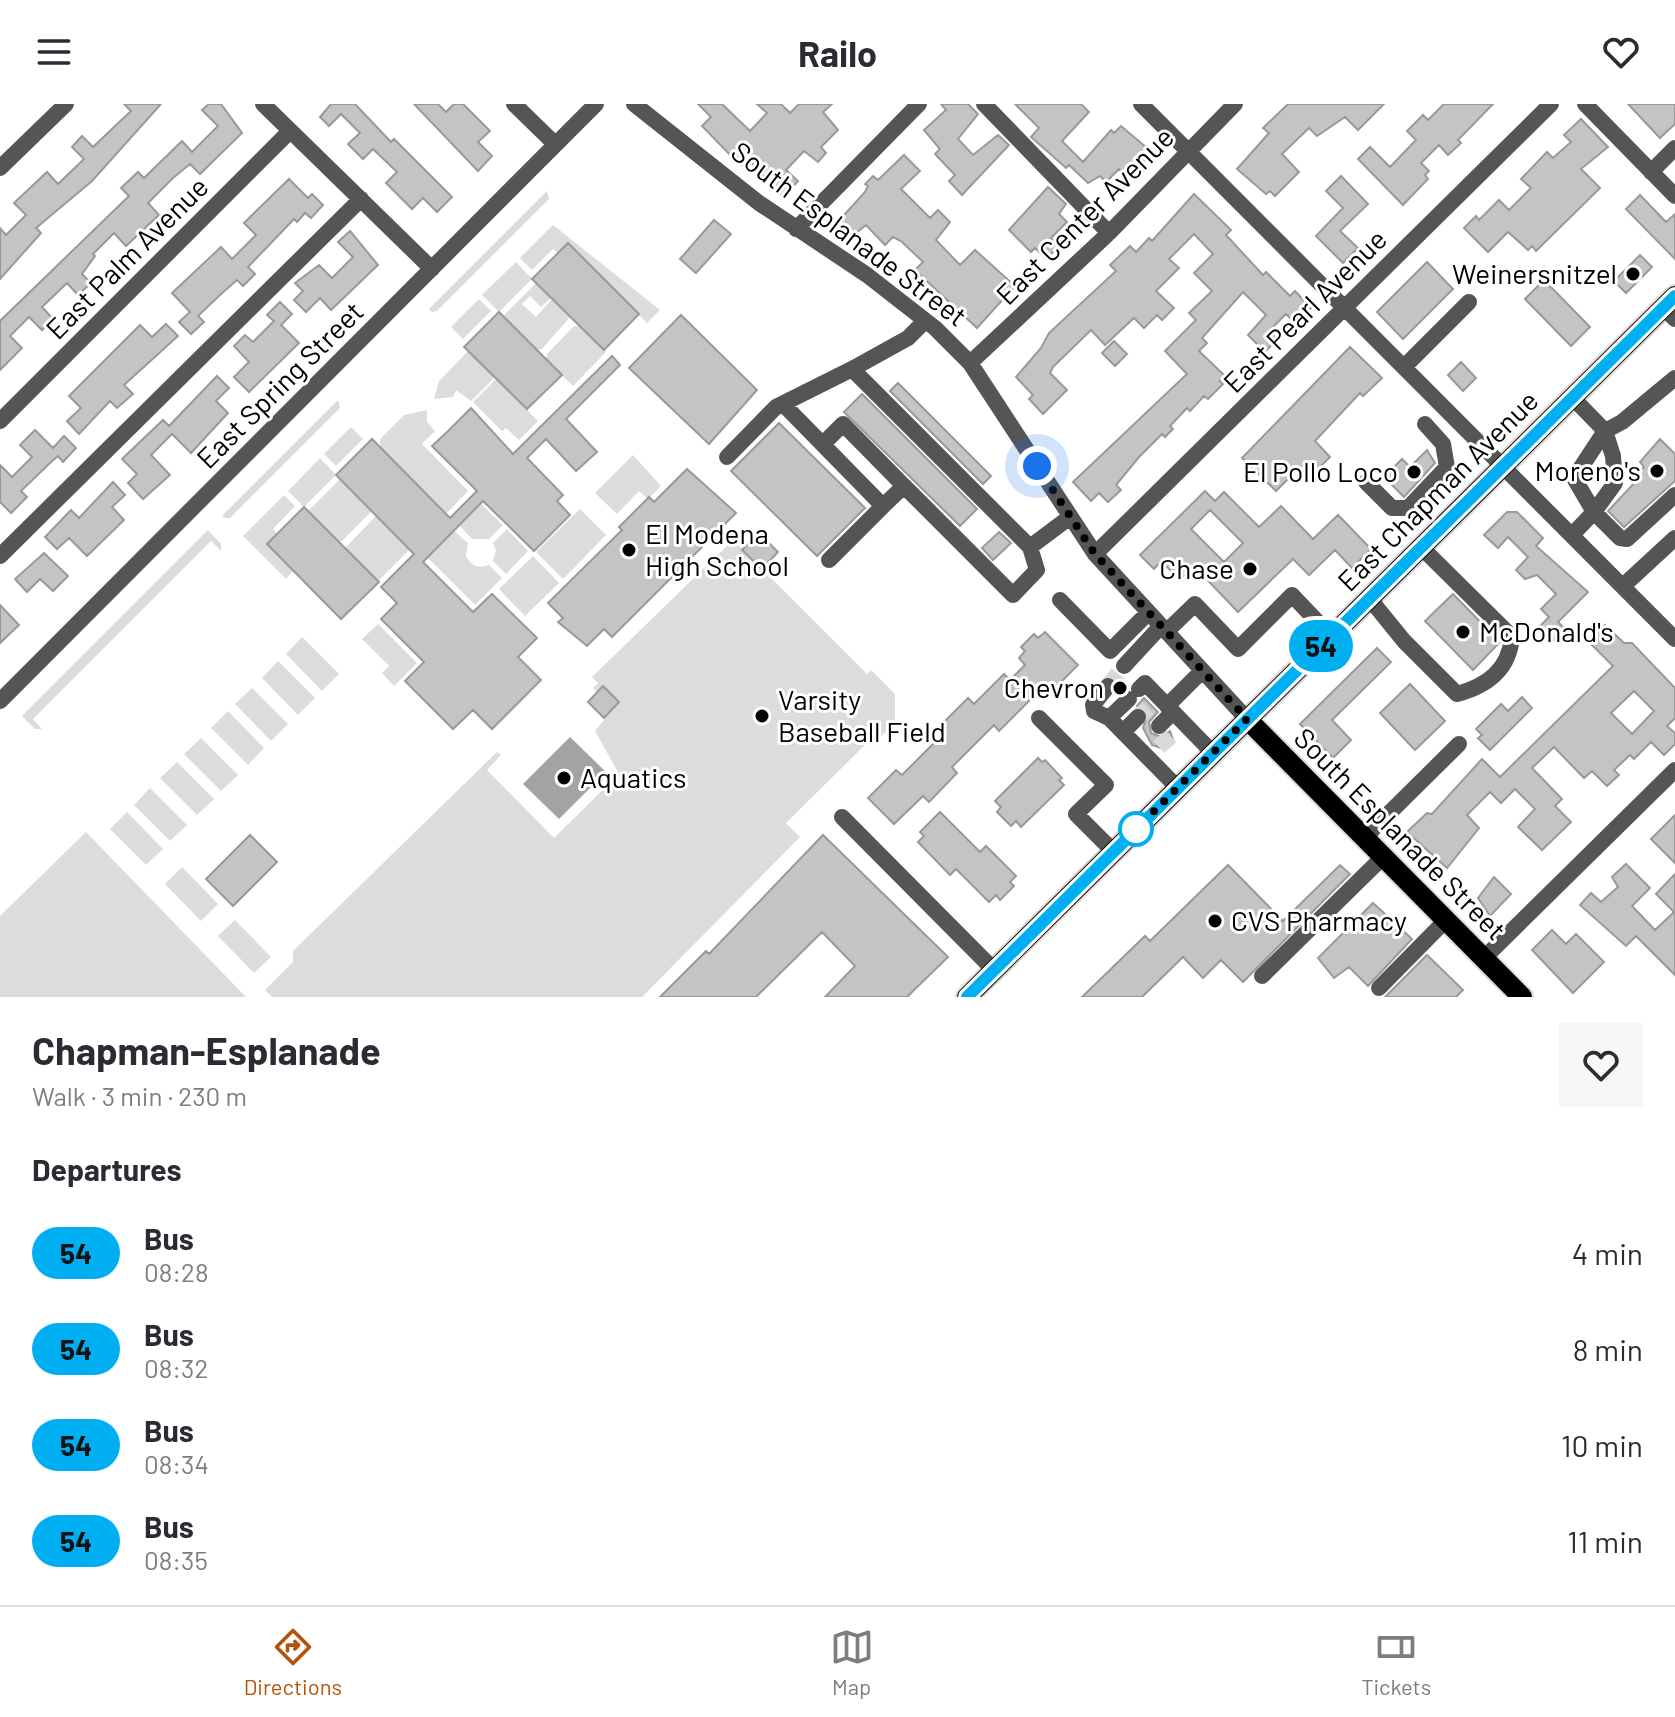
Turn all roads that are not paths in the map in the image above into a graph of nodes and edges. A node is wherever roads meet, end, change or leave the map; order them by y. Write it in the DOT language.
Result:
graph roads {
  1 [pos="66,104"];
  2 [pos="263,104"];
  3 [pos="514,104"];
  4 [pos="596,104"];
  5 [pos="634,104"];
  6 [pos="919,104"];
  7 [pos="984,104"];
  8 [pos="1141,104"];
  9 [pos="1235,104"];
  10 [pos="1551,104"];
  11 [pos="1585,104"];
  12 [pos="290,131"];
  13 [pos="555,144"];
  14 [pos="1675,148"];
  15 [pos="1187,151"];
  16 [pos="0,168"];
  17 [pos="1651,172"];
  18 [pos="1675,196"];
  19 [pos="361,199"];
  20 [pos="796,229"];
  21 [pos="1109,233"];
  22 [pos="432,269"];
  23 [pos="1469,302"];
  24 [pos="1671,307"];
  25 [pos="1344,308"];
  26 [pos="925,321"];
  27 [pos="970,363"];
  28 [pos="1404,367"];
  29 [pos="852,369"];
  30 [pos="1675,378"];
  31 [pos="1572,397"];
  32 [pos="783,404"];
  33 [pos="0,421"];
  34 [pos="1425,424"];
  35 [pos="1605,431"];
  36 [pos="823,444"];
  37 [pos="727,457"];
  38 [pos="1503,465"];
  39 [pos="1366,482"];
  40 [pos="904,486"];
  41 [pos="1674,498"];
  42 [pos="883,506"];
  43 [pos="1594,512"];
  44 [pos="1070,517"];
  45 [pos="1572,535"];
  46 [pos="1675,538"];
  47 [pos="1030,547"];
  48 [pos="1421,547"];
  49 [pos="1095,554"];
  50 [pos="0,556"];
  51 [pos="829,560"];
  52 [pos="1623,586"];
  53 [pos="1369,598"];
  54 [pos="1060,600"];
  55 [pos="1148,613"];
  56 [pos="1163,629"];
  57 [pos="1331,636"];
  58 [pos="1675,639"];
  59 [pos="1124,666"];
  60 [pos="1202,671"];
  61 [pos="1108,686"];
  62 [pos="0,701"];
  63 [pos="1161,710"];
  64 [pos="1039,718"];
  65 [pos="1109,718"];
  66 [pos="1247,719"];
  67 [pos="1123,732"];
  68 [pos="1154,742"];
  69 [pos="1459,744"];
  70 [pos="1213,753"];
  71 [pos="1675,770"];
  72 [pos="1178,788"];
  73 [pos="842,817"];
  74 [pos="1364,838"];
  75 [pos="1114,852"];
  76 [pos="1383,857"];
  77 [pos="1446,920"];
  78 [pos="1484,958"];
  79 [pos="994,970"];
  80 [pos="1262,976"];
  81 [pos="1379,988"];
  82 [pos="967,997"];
  83 [pos="1522,997"];
  1 -- 16 [label="street"];
  2 -- 12 [label="street"];
  3 -- 13 [label="street"];
  4 -- 13 [label="street, East Spring Street"];
  5 -- 20 [label="street, South Esplanade Street"];
  6 -- 20 [label="street"];
  7 -- 21 [label="street"];
  8 -- 15 [label="street"];
  9 -- 15 [label="street, East Center Avenue"];
  10 -- 25 [label="street, East Pearl Avenue"];
  11 -- 17 [label="street"];
  12 -- 19 [label="street"];
  12 -- 33 [label="street, East Palm Avenue"];
  13 -- 22 [label="street, East Spring Street"];
  14 -- 17 [label="street"];
  15 -- 21 [label="street, East Center Avenue"];
  15 -- 25 [label="street"];
  17 -- 18 [label="street"];
  19 -- 22 [label="street"];
  19 -- 50 [label="street"];
  20 -- 26 [label="street, South Esplanade Street"];
  21 -- 27 [label="street, East Center Avenue"];
  22 -- 62 [label="street, East Spring Street"];
  23 -- 28 [label="street"];
  24 -- 31 [label="main road, East Chapman Avenue"];
  25 -- 28 [label="street"];
  25 -- 49 [label="street, East Pearl Avenue"];
  26 -- 27 [label="street, South Esplanade Street"];
  26 -- 29 [label="street"];
  27 -- 44 [label="street, South Esplanade Street"];
  28 -- 38 [label="street"];
  29 -- 32 [label="street"];
  29 -- 47 [label="street"];
  30 -- 35 [label="street"];
  31 -- 35 [label="street"];
  31 -- 38 [label="main road, East Chapman Avenue"];
  32 -- 36 [label="street"];
  32 -- 37 [label="street"];
  34 -- 39 [label="street"];
  35 -- 43 [label="street"];
  35 -- 43 [label="street"];
  36 -- 40 [label="street"];
  36 -- 42 [label="street"];
  38 -- 45 [label="street"];
  38 -- 48 [label="main road, East Chapman Avenue"];
  40 -- 42 [label="street"];
  40 -- 47 [label="street"];
  41 -- 43 [label="street"];
  42 -- 51 [label="street"];
  43 -- 45 [label="street"];
  44 -- 47 [label="street"];
  44 -- 49 [label="street, South Esplanade Street"];
  45 -- 52 [label="street"];
  46 -- 52 [label="street"];
  48 -- 53 [label="main road, East Chapman Avenue"];
  48 -- 53 [label="street"];
  49 -- 55 [label="street, South Esplanade Street"];
  52 -- 58 [label="street"];
  53 -- 57 [label="main road, East Chapman Avenue"];
  54 -- 55 [label="street"];
  55 -- 56 [label="street, South Esplanade Street"];
  56 -- 57 [label="street"];
  56 -- 59 [label="street"];
  56 -- 60 [label="street, South Esplanade Street"];
  57 -- 66 [label="main road, East Chapman Avenue"];
  60 -- 63 [label="street"];
  60 -- 66 [label="street, South Esplanade Street"];
  61 -- 65 [label="street"];
  63 -- 65 [label="street"];
  63 -- 67 [label="street"];
  63 -- 68 [label="street"];
  63 -- 70 [label="street"];
  64 -- 75 [label="street"];
  65 -- 67 [label="street"];
  66 -- 70 [label="main road, East Chapman Avenue"];
  66 -- 74 [label="main road, South Esplanade Street"];
  67 -- 68 [label="street"];
  68 -- 72 [label="street"];
  69 -- 74 [label="street"];
  70 -- 72 [label="main road, East Chapman Avenue"];
  71 -- 78 [label="street"];
  72 -- 75 [label="main road, East Chapman Avenue"];
  73 -- 79 [label="street"];
  74 -- 76 [label="main road, South Esplanade Street"];
  75 -- 79 [label="main road, East Chapman Avenue"];
  76 -- 77 [label="main road, South Esplanade Street"];
  76 -- 80 [label="street"];
  77 -- 78 [label="main road, South Esplanade Street"];
  77 -- 81 [label="street"];
  78 -- 83 [label="main road, South Esplanade Street"];
  79 -- 82 [label="main road, East Chapman Avenue"];
}
